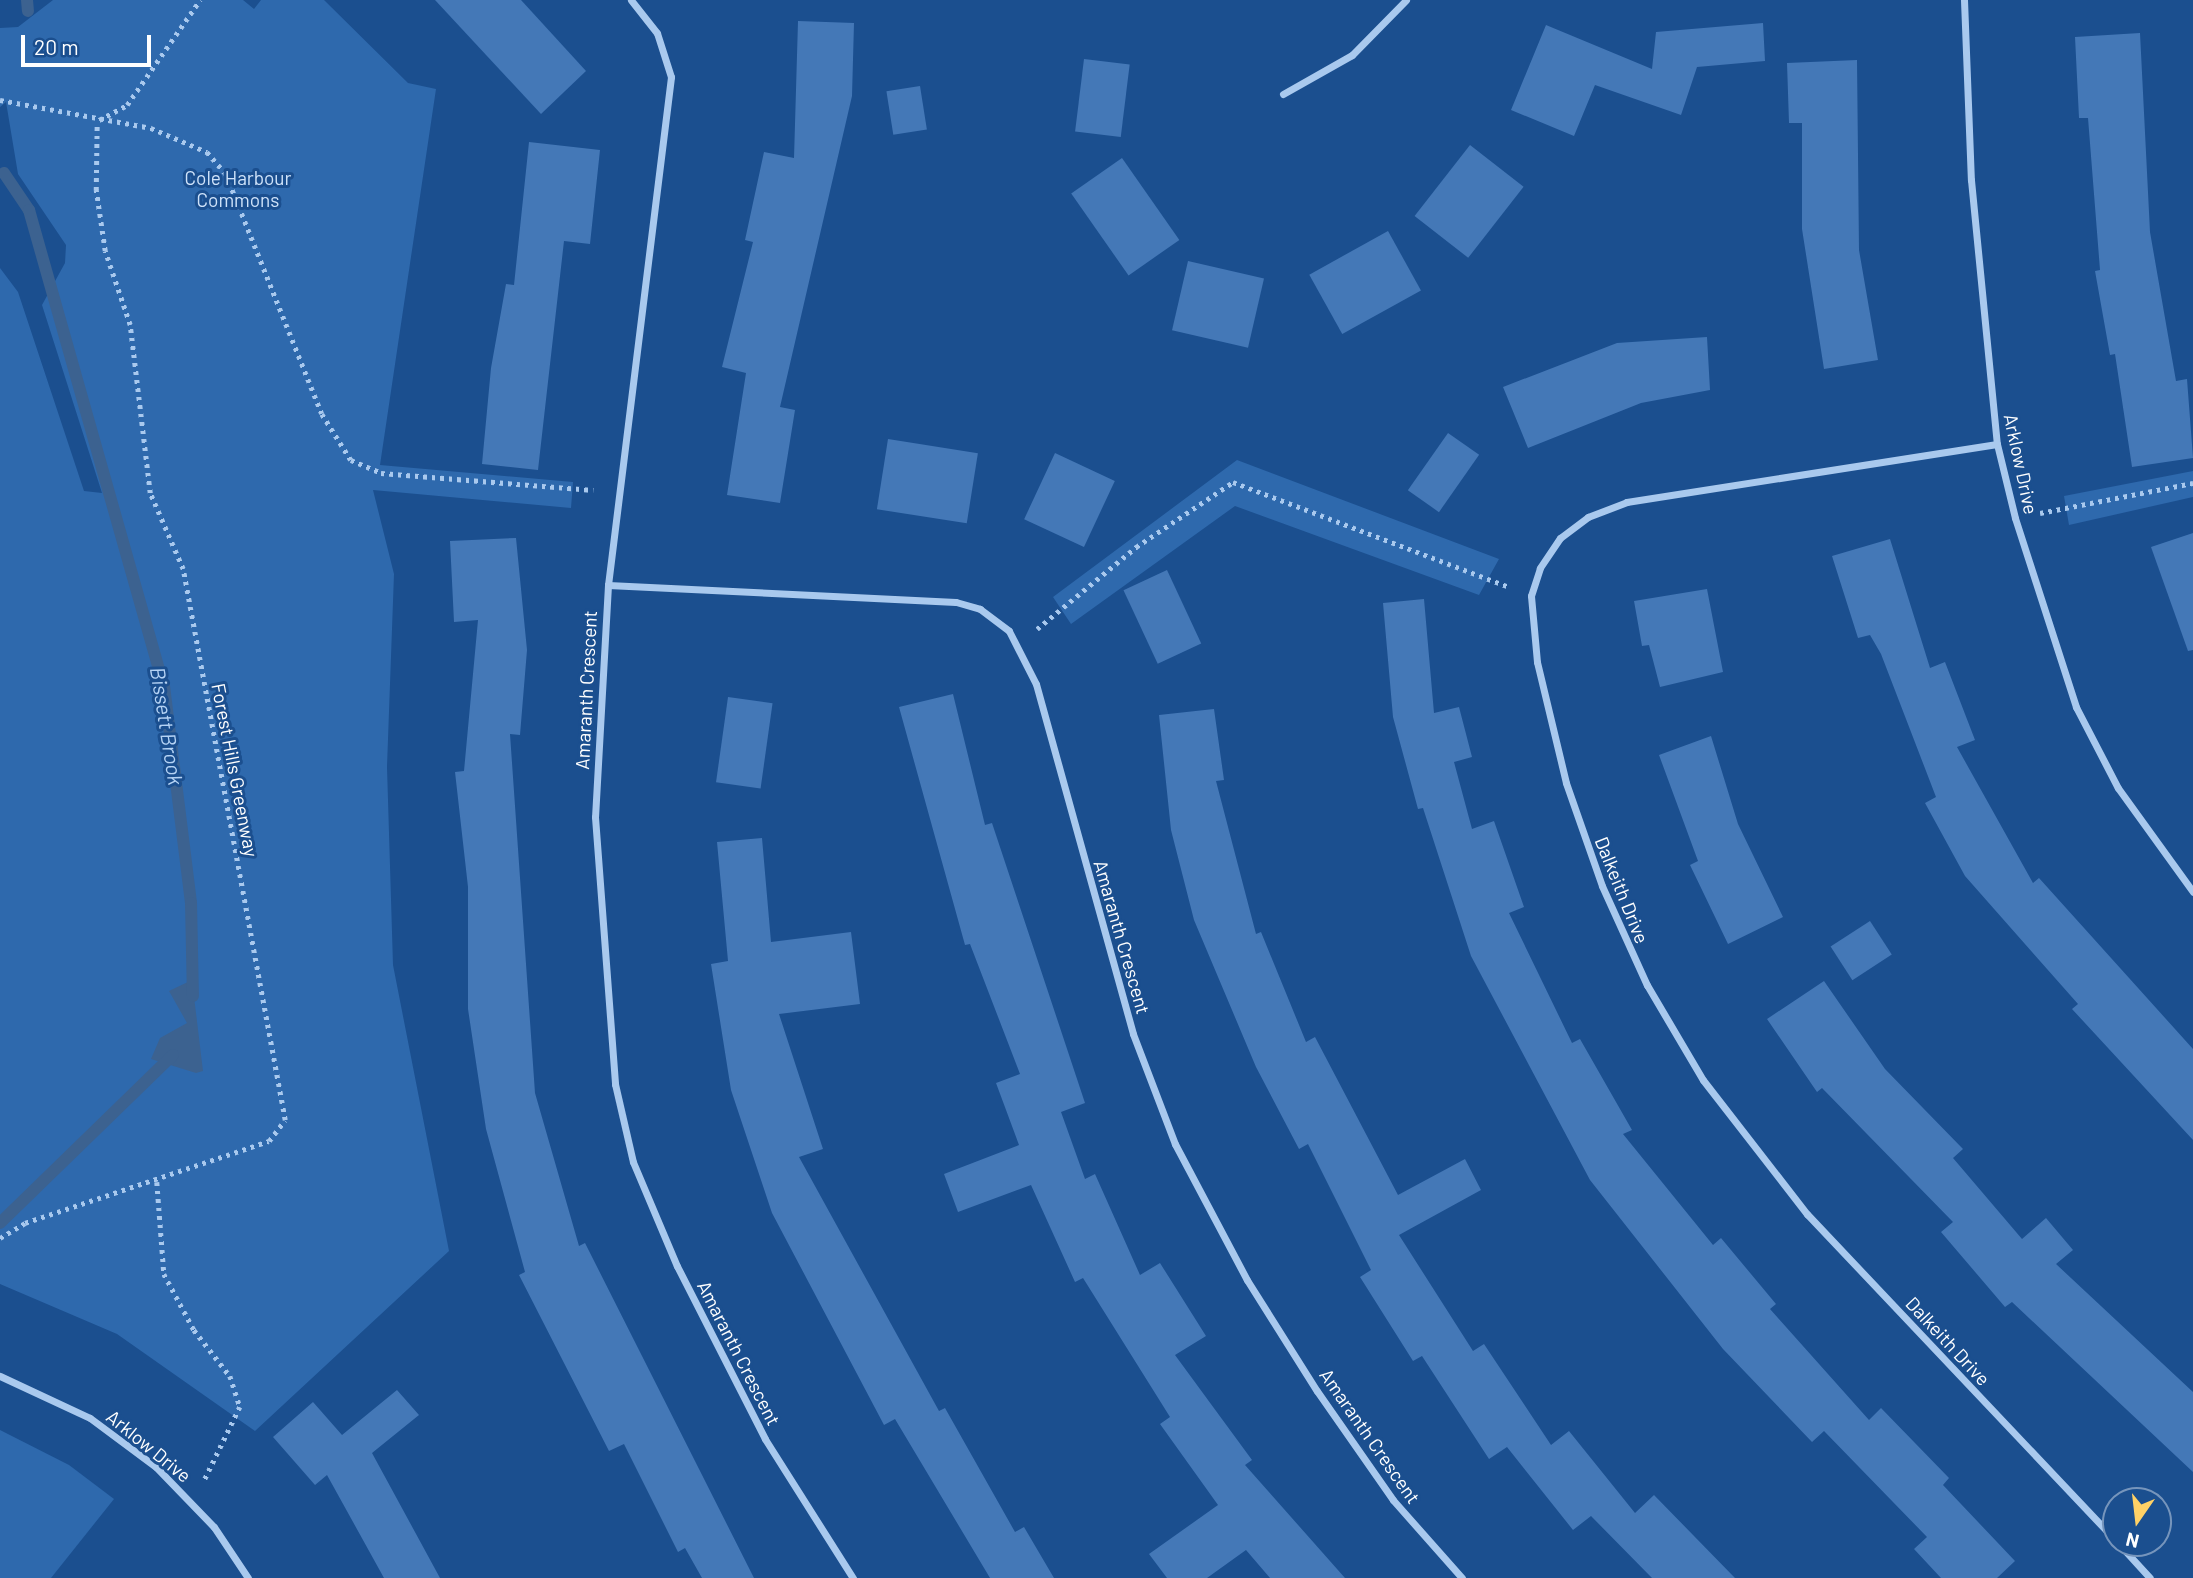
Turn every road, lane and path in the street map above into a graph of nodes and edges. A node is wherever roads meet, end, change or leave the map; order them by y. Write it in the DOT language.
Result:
graph roads {
  1 [pos="200,0"];
  2 [pos="631,0"];
  3 [pos="1406,0"];
  4 [pos="1964,0"];
  5 [pos="1283,94"];
  6 [pos="0,100"];
  7 [pos="97,121"];
  8 [pos="1997,444"];
  9 [pos="2193,484"];
  10 [pos="618,492"];
  11 [pos="2015,518"];
  12 [pos="608,585"];
  13 [pos="1531,596"];
  14 [pos="1017,645"];
  15 [pos="2193,892"];
  16 [pos="157,1182"];
  17 [pos="0,1238"];
  18 [pos="0,1376"];
  19 [pos="193,1504"];
  20 [pos="2102,1526"];
  21 [pos="2131,1557"];
  22 [pos="248,1578"];
  23 [pos="853,1578"];
  24 [pos="1462,1578"];
  25 [pos="2150,1578"];
  1 -- 7 [label="path"];
  2 -- 10 [label="street, Amaranth Crescent"];
  3 -- 5 [label="street"];
  4 -- 8 [label="street, Arklow Drive"];
  6 -- 7 [label="path"];
  7 -- 10 [label="path"];
  7 -- 16 [label="path, Forest Hills Greenway"];
  8 -- 11 [label="street, Arklow Drive"];
  8 -- 13 [label="street"];
  9 -- 11 [label="path"];
  10 -- 12 [label="street, Amaranth Crescent"];
  11 -- 15 [label="street, Arklow Drive"];
  12 -- 14 [label="street, Amaranth Crescent"];
  12 -- 23 [label="street, Amaranth Crescent"];
  13 -- 14 [label="path"];
  13 -- 20 [label="street, Dalkeith Drive"];
  14 -- 24 [label="street, Amaranth Crescent"];
  16 -- 17 [label="path, Forest Hills Greenway"];
  16 -- 19 [label="path"];
  18 -- 19 [label="street, Arklow Drive"];
  19 -- 22 [label="street, Arklow Drive"];
  21 -- 25 [label="street, Dalkeith Drive"];
}
